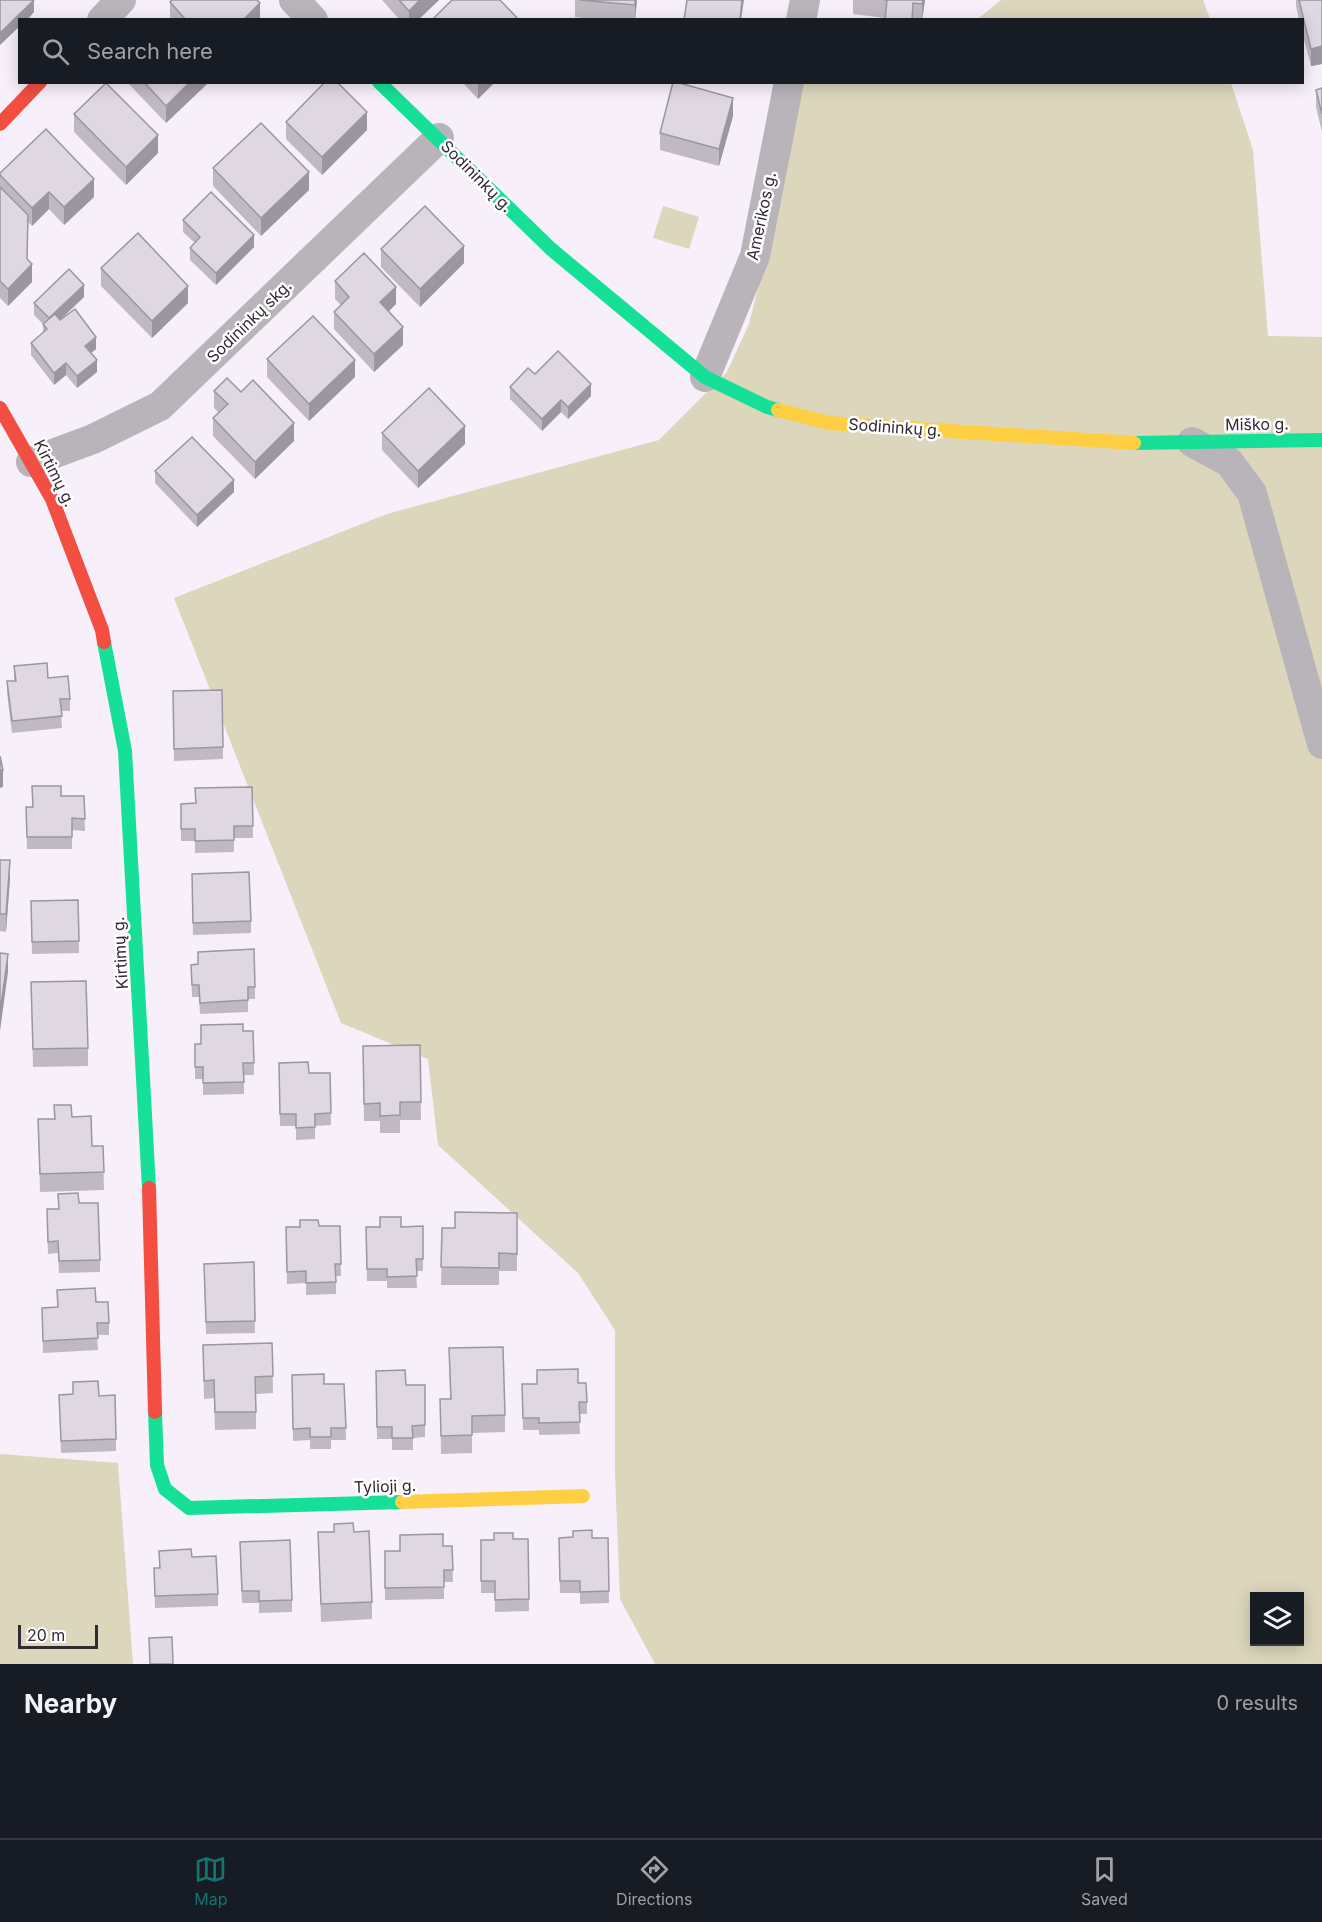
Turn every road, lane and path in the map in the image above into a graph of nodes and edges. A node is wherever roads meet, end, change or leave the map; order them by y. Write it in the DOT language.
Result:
graph roads {
  1 [pos="122,0"];
  2 [pos="294,0"];
  3 [pos="805,0"];
  4 [pos="104,18"];
  5 [pos="311,18"];
  6 [pos="801,18"];
  7 [pos="38,84"];
  8 [pos="381,84"];
  9 [pos="789,84"];
  10 [pos="0,124"];
  11 [pos="439,138"];
  12 [pos="705,377"];
  13 [pos="0,408"];
  14 [pos="1322,440"];
  15 [pos="1192,442"];
  16 [pos="31,462"];
  17 [pos="1322,744"];
  18 [pos="583,1496"];
  19 [pos="189,1509"];
  1 -- 4 [label="street"];
  2 -- 5 [label="street"];
  3 -- 6 [label="street"];
  7 -- 10 [label="street"];
  8 -- 11 [label="street, Sodininkų g."];
  9 -- 12 [label="street, Amerikos g."];
  11 -- 12 [label="street, Sodininkų g."];
  11 -- 16 [label="street, Sodininkų skg."];
  12 -- 15 [label="street, Sodininkų g."];
  13 -- 16 [label="street, Kirtimų g."];
  14 -- 15 [label="street, Miško g."];
  15 -- 17 [label="street, Sodininkų g."];
  16 -- 19 [label="street, Kirtimų g."];
  18 -- 19 [label="street, Tylioji g."];
}
